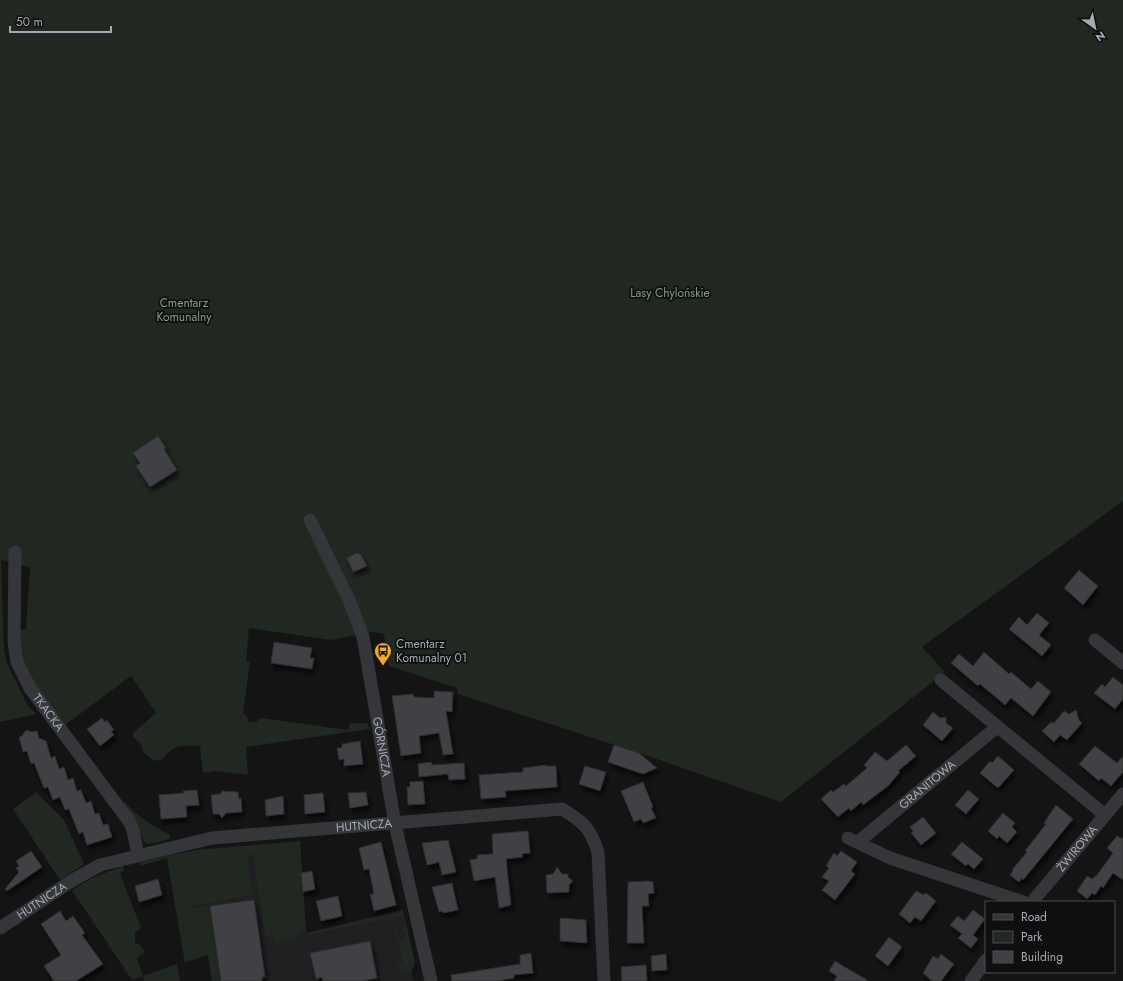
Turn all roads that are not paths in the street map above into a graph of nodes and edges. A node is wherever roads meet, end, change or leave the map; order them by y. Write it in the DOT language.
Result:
graph roads {
  1 [pos="310,520"];
  2 [pos="15,552"];
  3 [pos="1095,640"];
  4 [pos="1123,663"];
  5 [pos="941,680"];
  6 [pos="997,727"];
  7 [pos="1123,794"];
  8 [pos="1105,815"];
  9 [pos="395,824"];
  10 [pos="138,855"];
  11 [pos="1019,901"];
  12 [pos="1033,901"];
  13 [pos="0,928"];
  14 [pos="985,961"];
  15 [pos="431,981"];
  16 [pos="604,981"];
  17 [pos="971,981"];
  1 -- 9 [label="street, GÓRNICZA"];
  2 -- 10 [label="street, TKACKA"];
  3 -- 4 [label="street"];
  5 -- 6 [label="street"];
  6 -- 8 [label="street"];
  6 -- 11 [label="street, GRANITOWA"];
  7 -- 8 [label="street, ŻWIROWA"];
  8 -- 12 [label="street, ŻWIROWA"];
  9 -- 10 [label="street, HUTNICZA"];
  9 -- 15 [label="street, GÓRNICZA"];
  9 -- 16 [label="street, HUTNICZA"];
  10 -- 13 [label="street, HUTNICZA"];
  14 -- 17 [label="street"];
}
